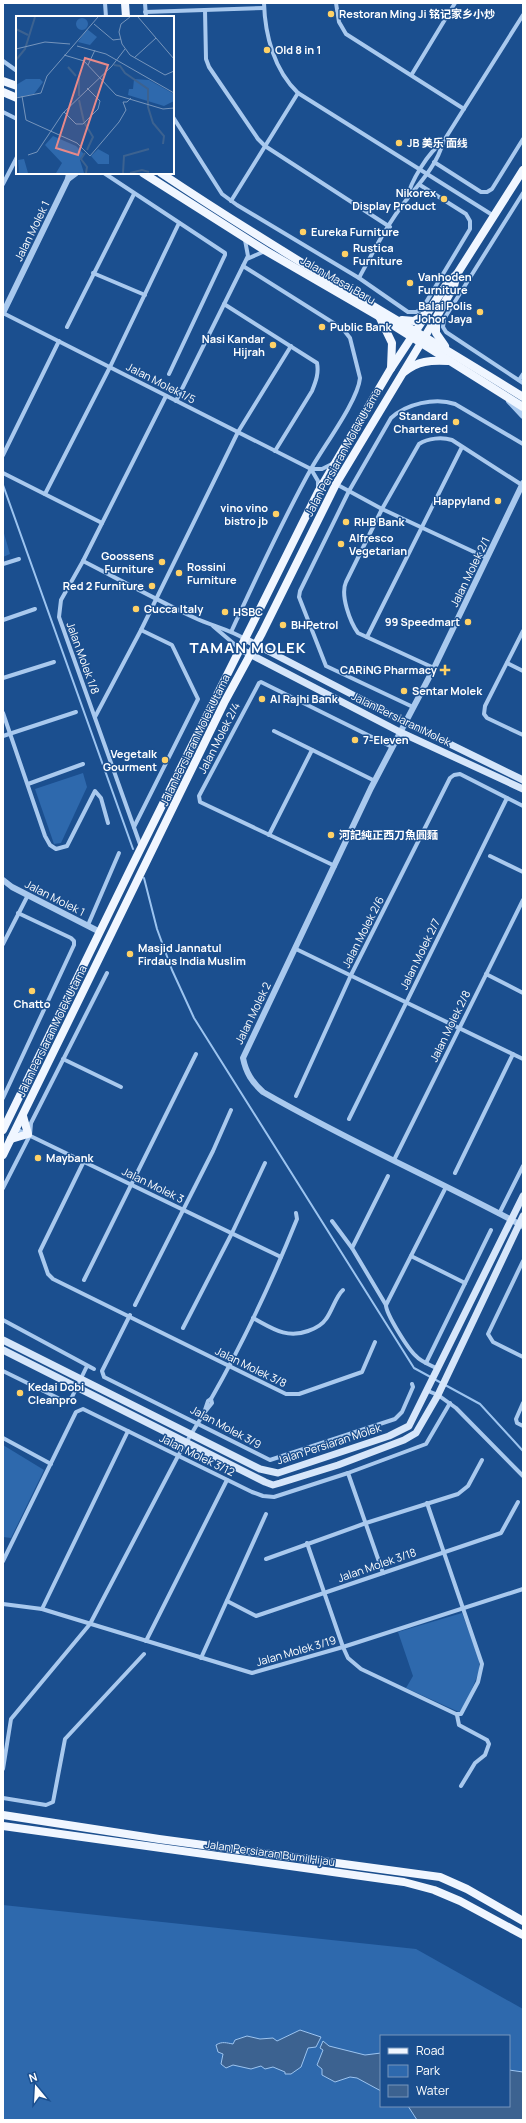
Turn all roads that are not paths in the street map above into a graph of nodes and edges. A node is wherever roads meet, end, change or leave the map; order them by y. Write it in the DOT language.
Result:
graph roads {
  1 [pos="105,3"];
  2 [pos="125,3"];
  3 [pos="145,3"];
  4 [pos="264,3"];
  5 [pos="336,3"];
  6 [pos="455,3"];
  7 [pos="264,8"];
  8 [pos="205,10"];
  9 [pos="145,12"];
  10 [pos="523,15"];
  11 [pos="106,16"];
  12 [pos="126,16"];
  13 [pos="146,16"];
  14 [pos="3,61"];
  15 [pos="16,70"];
  16 [pos="412,74"];
  17 [pos="3,81"];
  18 [pos="16,86"];
  19 [pos="3,92"];
  20 [pos="298,93"];
  21 [pos="16,98"];
  22 [pos="464,109"];
  23 [pos="3,112"];
  24 [pos="16,118"];
  25 [pos="174,119"];
  26 [pos="523,139"];
  27 [pos="443,142"];
  28 [pos="265,146"];
  29 [pos="16,159"];
  30 [pos="434,162"];
  31 [pos="420,170"];
  32 [pos="523,170"];
  33 [pos="105,174"];
  34 [pos="144,174"];
  35 [pos="163,174"];
  36 [pos="171,174"];
  37 [pos="426,174"];
  38 [pos="68,176"];
  39 [pos="3,184"];
  40 [pos="420,185"];
  41 [pos="523,192"];
  42 [pos="134,194"];
  43 [pos="193,194"];
  44 [pos="407,199"];
  45 [pos="231,201"];
  46 [pos="494,216"];
  47 [pos="179,223"];
  48 [pos="390,227"];
  49 [pos="244,237"];
  50 [pos="266,251"];
  51 [pos="246,261"];
  52 [pos="243,266"];
  53 [pos="93,273"];
  54 [pos="457,274"];
  55 [pos="359,278"];
  56 [pos="145,295"];
  57 [pos="224,304"];
  58 [pos="428,312"];
  59 [pos="3,313"];
  60 [pos="380,317"];
  61 [pos="436,318"];
  62 [pos="396,319"];
  63 [pos="67,328"];
  64 [pos="418,337"];
  65 [pos="59,341"];
  66 [pos="291,346"];
  67 [pos="450,352"];
  68 [pos="448,361"];
  69 [pos="110,368"];
  70 [pos="390,370"];
  71 [pos="169,374"];
  72 [pos="523,374"];
  73 [pos="399,375"];
  74 [pos="521,381"];
  75 [pos="504,395"];
  76 [pos="166,396"];
  77 [pos="523,397"];
  78 [pos="176,401"];
  79 [pos="523,407"];
  80 [pos="523,416"];
  81 [pos="238,432"];
  82 [pos="523,444"];
  83 [pos="462,447"];
  84 [pos="275,451"];
  85 [pos="3,455"];
  86 [pos="335,462"];
  87 [pos="311,469"];
  88 [pos="3,474"];
  89 [pos="336,484"];
  90 [pos="523,484"];
  91 [pos="349,491"];
  92 [pos="318,492"];
  93 [pos="45,494"];
  94 [pos="382,509"];
  95 [pos="102,523"];
  96 [pos="422,528"];
  97 [pos="487,558"];
  98 [pos="19,559"];
  99 [pos="83,562"];
  100 [pos="3,564"];
  101 [pos="156,599"];
  102 [pos="35,609"];
  103 [pos="3,620"];
  104 [pos="212,626"];
  105 [pos="141,630"];
  106 [pos="232,630"];
  107 [pos="523,631"];
  108 [pos="366,637"];
  109 [pos="245,639"];
  110 [pos="256,643"];
  111 [pos="240,649"];
  112 [pos="250,654"];
  113 [pos="54,662"];
  114 [pos="507,663"];
  115 [pos="434,668"];
  116 [pos="523,671"];
  117 [pos="3,678"];
  118 [pos="413,707"];
  119 [pos="76,712"];
  120 [pos="3,713"];
  121 [pos="95,717"];
  122 [pos="405,722"];
  123 [pos="274,731"];
  124 [pos="400,732"];
  125 [pos="10,734"];
  126 [pos="523,735"];
  127 [pos="3,736"];
  128 [pos="392,747"];
  129 [pos="312,750"];
  130 [pos="83,764"];
  131 [pos="523,780"];
  132 [pos="375,781"];
  133 [pos="28,784"];
  134 [pos="523,789"];
  135 [pos="508,798"];
  136 [pos="523,806"];
  137 [pos="108,823"];
  138 [pos="134,827"];
  139 [pos="269,835"];
  140 [pos="141,847"];
  141 [pos="119,853"];
  142 [pos="490,856"];
  143 [pos="335,866"];
  144 [pos="523,872"];
  145 [pos="3,880"];
  146 [pos="28,895"];
  147 [pos="523,900"];
  148 [pos="18,913"];
  149 [pos="88,925"];
  150 [pos="100,932"];
  151 [pos="3,944"];
  152 [pos="296,949"];
  153 [pos="107,973"];
  154 [pos="486,974"];
  155 [pos="351,975"];
  156 [pos="523,993"];
  157 [pos="407,1003"];
  158 [pos="459,1028"];
  159 [pos="196,1054"];
  160 [pos="513,1054"];
  161 [pos="63,1059"];
  162 [pos="523,1059"];
  163 [pos="121,1087"];
  164 [pos="296,1096"];
  165 [pos="3,1098"];
  166 [pos="231,1110"];
  167 [pos="23,1116"];
  168 [pos="349,1119"];
  169 [pos="4,1124"];
  170 [pos="16,1129"];
  171 [pos="29,1134"];
  172 [pos="3,1135"];
  173 [pos="11,1139"];
  174 [pos="3,1155"];
  175 [pos="394,1160"];
  176 [pos="84,1161"];
  177 [pos="265,1163"];
  178 [pos="523,1166"];
  179 [pos="455,1173"];
  180 [pos="388,1176"];
  181 [pos="133,1184"];
  182 [pos="446,1187"];
  183 [pos="3,1188"];
  184 [pos="523,1196"];
  185 [pos="184,1210"];
  186 [pos="296,1213"];
  187 [pos="500,1214"];
  188 [pos="523,1216"];
  189 [pos="511,1220"];
  190 [pos="332,1221"];
  191 [pos="521,1225"];
  192 [pos="491,1230"];
  193 [pos="232,1233"];
  194 [pos="352,1248"];
  195 [pos="411,1256"];
  196 [pos="282,1257"];
  197 [pos="523,1261"];
  198 [pos="84,1280"];
  199 [pos="465,1283"];
  200 [pos="343,1290"];
  201 [pos="135,1305"];
  202 [pos="386,1305"];
  203 [pos="130,1315"];
  204 [pos="253,1318"];
  205 [pos="3,1320"];
  206 [pos="183,1328"];
  207 [pos="3,1340"];
  208 [pos="375,1342"];
  209 [pos="3,1350"];
  210 [pos="523,1357"];
  211 [pos="426,1363"];
  212 [pos="87,1366"];
  213 [pos="230,1366"];
  214 [pos="94,1369"];
  215 [pos="3,1371"];
  216 [pos="438,1371"];
  217 [pos="81,1379"];
  218 [pos="412,1384"];
  219 [pos="77,1388"];
  220 [pos="429,1388"];
  221 [pos="439,1392"];
  222 [pos="450,1403"];
  223 [pos="523,1403"];
  224 [pos="198,1423"];
  225 [pos="523,1426"];
  226 [pos="128,1431"];
  227 [pos="192,1434"];
  228 [pos="3,1438"];
  229 [pos="186,1443"];
  230 [pos="178,1456"];
  231 [pos="482,1460"];
  232 [pos="51,1464"];
  233 [pos="348,1473"];
  234 [pos="523,1476"];
  235 [pos="226,1480"];
  236 [pos="518,1502"];
  237 [pos="427,1503"];
  238 [pos="266,1514"];
  239 [pos="366,1523"];
  240 [pos="307,1543"];
  241 [pos="3,1548"];
  242 [pos="9,1550"];
  243 [pos="444,1552"];
  244 [pos="266,1559"];
  245 [pos="3,1562"];
  246 [pos="383,1573"];
  247 [pos="523,1589"];
  248 [pos="324,1593"];
  249 [pos="227,1601"];
  250 [pos="3,1604"];
  251 [pos="462,1608"];
  252 [pos="42,1609"];
  253 [pos="90,1624"];
  254 [pos="146,1641"];
  255 [pos="343,1647"];
  256 [pos="144,1654"];
  257 [pos="201,1658"];
  258 [pos="457,1715"];
  259 [pos="3,1769"];
  260 [pos="461,1786"];
  261 [pos="3,1798"];
  262 [pos="3,1815"];
  263 [pos="24,1818"];
  264 [pos="3,1826"];
  265 [pos="22,1828"];
  266 [pos="96,1829"];
  267 [pos="93,1839"];
  268 [pos="523,1921"];
  269 [pos="523,1935"];
  1 -- 11 [label="street"];
  2 -- 12 [label="main road"];
  3 -- 9 [label="street"];
  4 -- 7 [label="street"];
  5 -- 16 [label="street"];
  6 -- 16 [label="street"];
  7 -- 8 [label="street"];
  7 -- 20 [label="street"];
  8 -- 9 [label="street"];
  8 -- 28 [label="street"];
  9 -- 13 [label="street"];
  10 -- 22 [label="street"];
  14 -- 15 [label="street"];
  16 -- 22 [label="street"];
  17 -- 18 [label="main road"];
  19 -- 21 [label="main road"];
  20 -- 28 [label="street"];
  20 -- 31 [label="street"];
  22 -- 27 [label="street"];
  23 -- 24 [label="street"];
  25 -- 45 [label="street"];
  26 -- 30 [label="street"];
  27 -- 30 [label="street"];
  27 -- 31 [label="street"];
  28 -- 45 [label="street"];
  28 -- 48 [label="street"];
  29 -- 39 [label="street"];
  30 -- 37 [label="street"];
  31 -- 37 [label="street"];
  31 -- 44 [label="street"];
  32 -- 46 [label="main road"];
  33 -- 42 [label="street"];
  34 -- 49 [label="main road, Jalan Masai Baru"];
  35 -- 43 [label="main road, Jalan Masai Baru"];
  36 -- 43 [label="main road"];
  37 -- 40 [label="street"];
  37 -- 46 [label="street"];
  38 -- 59 [label="street, Jalan Molek 1"];
  40 -- 44 [label="street"];
  40 -- 55 [label="street"];
  41 -- 74 [label="street"];
  42 -- 47 [label="street"];
  42 -- 53 [label="street"];
  43 -- 62 [label="main road, Jalan Masai Baru"];
  44 -- 48 [label="street"];
  45 -- 55 [label="street"];
  46 -- 54 [label="main road"];
  47 -- 56 [label="street"];
  47 -- 71 [label="street"];
  48 -- 55 [label="street"];
  49 -- 50 [label="main road, Jalan Masai Baru"];
  49 -- 51 [label="street"];
  50 -- 51 [label="street"];
  50 -- 60 [label="main road, Jalan Masai Baru"];
  51 -- 52 [label="street"];
  52 -- 57 [label="street"];
  52 -- 87 [label="street"];
  53 -- 56 [label="street"];
  53 -- 63 [label="street"];
  54 -- 58 [label="main road"];
  54 -- 61 [label="main road"];
  56 -- 69 [label="street"];
  57 -- 66 [label="street"];
  57 -- 78 [label="street"];
  58 -- 62 [label="main road"];
  58 -- 64 [label="main road"];
  59 -- 65 [label="street, Jalan Molek 1/5"];
  60 -- 64 [label="main road, Jalan Masai Baru"];
  60 -- 70 [label="main road"];
  61 -- 64 [label="main road"];
  61 -- 67 [label="main road"];
  62 -- 64 [label="main road, Jalan Masai Baru"];
  64 -- 67 [label="main road, Jalan Masai Baru"];
  64 -- 68 [label="main road, Jalan Masai Baru"];
  64 -- 70 [label="main road, Jalan Persiaran Molek Utama"];
  64 -- 73 [label="main road, Jalan Persiaran Molek Utama"];
  65 -- 69 [label="street, Jalan Molek 1/5"];
  65 -- 85 [label="street"];
  66 -- 81 [label="street"];
  66 -- 84 [label="street"];
  67 -- 77 [label="main road, Jalan Masai Baru"];
  68 -- 73 [label="main road"];
  68 -- 75 [label="main road, Jalan Masai Baru"];
  69 -- 76 [label="street, Jalan Molek 1/5"];
  69 -- 93 [label="street"];
  70 -- 86 [label="main road, Jalan Persiaran Molek Utama"];
  72 -- 74 [label="street"];
  73 -- 89 [label="main road, Jalan Persiaran Molek Utama"];
  75 -- 79 [label="main road, Jalan Masai Baru"];
  75 -- 80 [label="street"];
  76 -- 78 [label="street, Jalan Molek 1/5"];
  76 -- 95 [label="street, Jalan Molek 1/8"];
  78 -- 81 [label="street, Jalan Molek 1/5"];
  81 -- 84 [label="street, Jalan Molek 1/5"];
  81 -- 101 [label="street"];
  82 -- 91 [label="street"];
  83 -- 90 [label="street"];
  83 -- 94 [label="street"];
  83 -- 96 [label="street"];
  84 -- 87 [label="street, Jalan Molek 1/5"];
  86 -- 87 [label="street"];
  86 -- 92 [label="main road, Jalan Persiaran Molek Utama"];
  87 -- 92 [label="street"];
  87 -- 106 [label="street"];
  88 -- 93 [label="street"];
  89 -- 91 [label="street"];
  89 -- 110 [label="main road, Jalan Persiaran Molek Utama"];
  90 -- 97 [label="street, Jalan Molek 2/1"];
  91 -- 94 [label="street"];
  91 -- 118 [label="street"];
  92 -- 109 [label="main road, Jalan Persiaran Molek Utama"];
  93 -- 95 [label="street"];
  94 -- 96 [label="street"];
  94 -- 108 [label="street"];
  95 -- 99 [label="street, Jalan Molek 1/8"];
  96 -- 97 [label="street"];
  96 -- 108 [label="street"];
  97 -- 115 [label="street, Jalan Molek 2/1"];
  98 -- 100 [label="street"];
  99 -- 101 [label="street"];
  99 -- 121 [label="street, Jalan Molek 1/8"];
  101 -- 104 [label="street"];
  101 -- 105 [label="street"];
  102 -- 103 [label="street"];
  104 -- 106 [label="street"];
  104 -- 111 [label="street"];
  105 -- 121 [label="street"];
  105 -- 138 [label="street"];
  106 -- 109 [label="street"];
  107 -- 114 [label="street"];
  108 -- 115 [label="street"];
  109 -- 110 [label="main road, Jalan Persiaran Molek"];
  109 -- 111 [label="main road, Jalan Persiaran Molek Utama"];
  110 -- 112 [label="main road, Jalan Persiaran Molek Utama"];
  110 -- 122 [label="main road, Jalan Persiaran Molek"];
  111 -- 112 [label="main road, Jalan Persiaran Molek"];
  111 -- 140 [label="main road, Jalan Persiaran Molek Utama"];
  112 -- 124 [label="main road, Jalan Persiaran Molek"];
  112 -- 167 [label="main road, Jalan Persiaran Molek Utama"];
  113 -- 117 [label="street"];
  114 -- 116 [label="street"];
  114 -- 126 [label="street"];
  115 -- 118 [label="street, Jalan Molek 2/1"];
  118 -- 122 [label="street, Jalan Molek 2/1"];
  119 -- 125 [label="street"];
  120 -- 125 [label="street"];
  121 -- 138 [label="street, Jalan Molek 1/8"];
  122 -- 124 [label="street, Jalan Molek 2/1"];
  122 -- 131 [label="main road, Jalan Persiaran Molek"];
  123 -- 129 [label="street"];
  124 -- 128 [label="street, Jalan Molek 2"];
  124 -- 134 [label="main road, Jalan Persiaran Molek"];
  125 -- 127 [label="street"];
  125 -- 133 [label="street"];
  128 -- 132 [label="street, Jalan Molek 2"];
  128 -- 139 [label="street, Jalan Molek 2/4"];
  129 -- 132 [label="street"];
  129 -- 139 [label="street"];
  130 -- 133 [label="street"];
  132 -- 143 [label="street, Jalan Molek 2"];
  133 -- 137 [label="street"];
  135 -- 136 [label="street"];
  135 -- 155 [label="street, Jalan Molek 2/6"];
  135 -- 157 [label="street, Jalan Molek 2/7"];
  138 -- 140 [label="street, Jalan Molek 1/8"];
  139 -- 143 [label="street, Jalan Molek 2/4"];
  140 -- 150 [label="main road, Jalan Persiaran Molek Utama"];
  141 -- 149 [label="street"];
  142 -- 144 [label="street"];
  143 -- 152 [label="street, Jalan Molek 2"];
  145 -- 146 [label="street, Jalan Molek 1"];
  146 -- 148 [label="street"];
  146 -- 149 [label="street, Jalan Molek 1"];
  147 -- 154 [label="street, Jalan Molek 2/8"];
  148 -- 151 [label="street"];
  148 -- 165 [label="street"];
  149 -- 150 [label="street, Jalan Molek 1"];
  150 -- 169 [label="main road, Jalan Persiaran Molek Utama"];
  152 -- 155 [label="street"];
  152 -- 175 [label="street, Jalan Molek 2"];
  153 -- 161 [label="street"];
  154 -- 156 [label="street"];
  154 -- 158 [label="street, Jalan Molek 2/8"];
  155 -- 157 [label="street"];
  155 -- 164 [label="street, Jalan Molek 2/6"];
  157 -- 158 [label="street"];
  157 -- 168 [label="street, Jalan Molek 2/7"];
  158 -- 160 [label="street"];
  158 -- 175 [label="street, Jalan Molek 2/8"];
  159 -- 181 [label="street"];
  160 -- 162 [label="street"];
  160 -- 179 [label="street"];
  161 -- 163 [label="street"];
  161 -- 171 [label="street"];
  166 -- 185 [label="street"];
  167 -- 169 [label="main road"];
  167 -- 170 [label="main road, Jalan Persiaran Molek Utama"];
  167 -- 171 [label="main road"];
  170 -- 171 [label="street, Jalan Molek 3"];
  170 -- 172 [label="main road"];
  170 -- 173 [label="main road, Jalan Persiaran Molek Utama"];
  171 -- 173 [label="main road"];
  171 -- 176 [label="street, Jalan Molek 3"];
  171 -- 183 [label="street"];
  173 -- 174 [label="main road, Jalan Persiaran Molek Utama"];
  175 -- 182 [label="street, Jalan Molek 2"];
  176 -- 181 [label="street, Jalan Molek 3"];
  176 -- 203 [label="street, Jalan Molek 3/8"];
  177 -- 193 [label="street"];
  178 -- 187 [label="street"];
  180 -- 194 [label="street"];
  181 -- 185 [label="street, Jalan Molek 3"];
  181 -- 198 [label="street"];
  182 -- 187 [label="street, Jalan Molek 2"];
  182 -- 195 [label="street"];
  184 -- 189 [label="main road, Jalan Persiaran Molek"];
  185 -- 193 [label="street, Jalan Molek 3"];
  185 -- 201 [label="street"];
  186 -- 196 [label="street"];
  187 -- 189 [label="street, Jalan Molek 2"];
  188 -- 191 [label="main road, Jalan Persiaran Molek"];
  189 -- 191 [label="street, Jalan Molek 2"];
  189 -- 216 [label="main road, Jalan Persiaran Molek"];
  190 -- 194 [label="street"];
  191 -- 221 [label="main road, Jalan Persiaran Molek"];
  192 -- 199 [label="street"];
  193 -- 196 [label="street, Jalan Molek 3"];
  193 -- 206 [label="street"];
  194 -- 202 [label="street"];
  195 -- 199 [label="street"];
  195 -- 202 [label="street"];
  196 -- 204 [label="street"];
  197 -- 210 [label="street"];
  199 -- 211 [label="street"];
  200 -- 204 [label="street"];
  202 -- 211 [label="street"];
  203 -- 213 [label="street, Jalan Molek 3/8"];
  203 -- 224 [label="street, Jalan Molek 3/9"];
  204 -- 213 [label="street"];
  205 -- 212 [label="street"];
  207 -- 217 [label="main road, Jalan Persiaran Molek"];
  208 -- 213 [label="street, Jalan Molek 3/8"];
  209 -- 219 [label="main road, Jalan Persiaran Molek"];
  211 -- 216 [label="street"];
  212 -- 214 [label="street"];
  212 -- 217 [label="street"];
  213 -- 224 [label="street"];
  215 -- 219 [label="street"];
  216 -- 220 [label="main road, Jalan Persiaran Molek"];
  217 -- 219 [label="street"];
  217 -- 227 [label="main road, Jalan Persiaran Molek"];
  218 -- 224 [label="street, Jalan Molek 3/9"];
  219 -- 229 [label="main road, Jalan Persiaran Molek"];
  220 -- 221 [label="street"];
  220 -- 227 [label="main road, Jalan Persiaran Molek"];
  221 -- 222 [label="street"];
  221 -- 229 [label="main road, Jalan Persiaran Molek"];
  222 -- 233 [label="street, Jalan Molek 3/12"];
  222 -- 234 [label="street"];
  223 -- 225 [label="street"];
  224 -- 227 [label="street"];
  226 -- 230 [label="street, Jalan Molek 3/12"];
  226 -- 232 [label="street, Jalan Molek 3/12"];
  226 -- 252 [label="street"];
  227 -- 229 [label="street"];
  228 -- 232 [label="street"];
  229 -- 230 [label="street"];
  230 -- 235 [label="street, Jalan Molek 3/12"];
  230 -- 253 [label="street"];
  231 -- 237 [label="street"];
  232 -- 242 [label="street, Jalan Molek 3/12"];
  233 -- 235 [label="street, Jalan Molek 3/12"];
  233 -- 239 [label="street"];
  235 -- 254 [label="street"];
  236 -- 243 [label="street, Jalan Molek 3/18"];
  237 -- 239 [label="street"];
  237 -- 243 [label="street"];
  238 -- 249 [label="street"];
  239 -- 240 [label="street"];
  239 -- 246 [label="street"];
  240 -- 244 [label="street"];
  240 -- 248 [label="street"];
  241 -- 242 [label="street"];
  242 -- 245 [label="street, Jalan Molek 3/12"];
  243 -- 246 [label="street, Jalan Molek 3/18"];
  243 -- 251 [label="street"];
  246 -- 248 [label="street, Jalan Molek 3/18"];
  247 -- 251 [label="street, Jalan Molek 3/19"];
  248 -- 249 [label="street, Jalan Molek 3/18"];
  248 -- 255 [label="street"];
  249 -- 257 [label="street"];
  250 -- 252 [label="street, Jalan Molek 3/19"];
  251 -- 255 [label="street, Jalan Molek 3/19"];
  251 -- 258 [label="street"];
  252 -- 253 [label="street, Jalan Molek 3/19"];
  253 -- 254 [label="street, Jalan Molek 3/19"];
  253 -- 259 [label="street"];
  254 -- 257 [label="street, Jalan Molek 3/19"];
  255 -- 257 [label="street, Jalan Molek 3/19"];
  255 -- 258 [label="street"];
  256 -- 261 [label="street"];
  258 -- 260 [label="street"];
  262 -- 263 [label="main road, Jalan Persiaran Bumi Hijau"];
  263 -- 265 [label="main road"];
  263 -- 266 [label="main road, Jalan Persiaran Bumi Hijau"];
  264 -- 265 [label="main road, Jalan Persiaran Bumi Hijau"];
  265 -- 267 [label="main road, Jalan Persiaran Bumi Hijau"];
  266 -- 267 [label="main road"];
  266 -- 268 [label="main road, Jalan Persiaran Bumi Hijau"];
  267 -- 269 [label="main road, Jalan Persiaran Bumi Hijau"];
}
